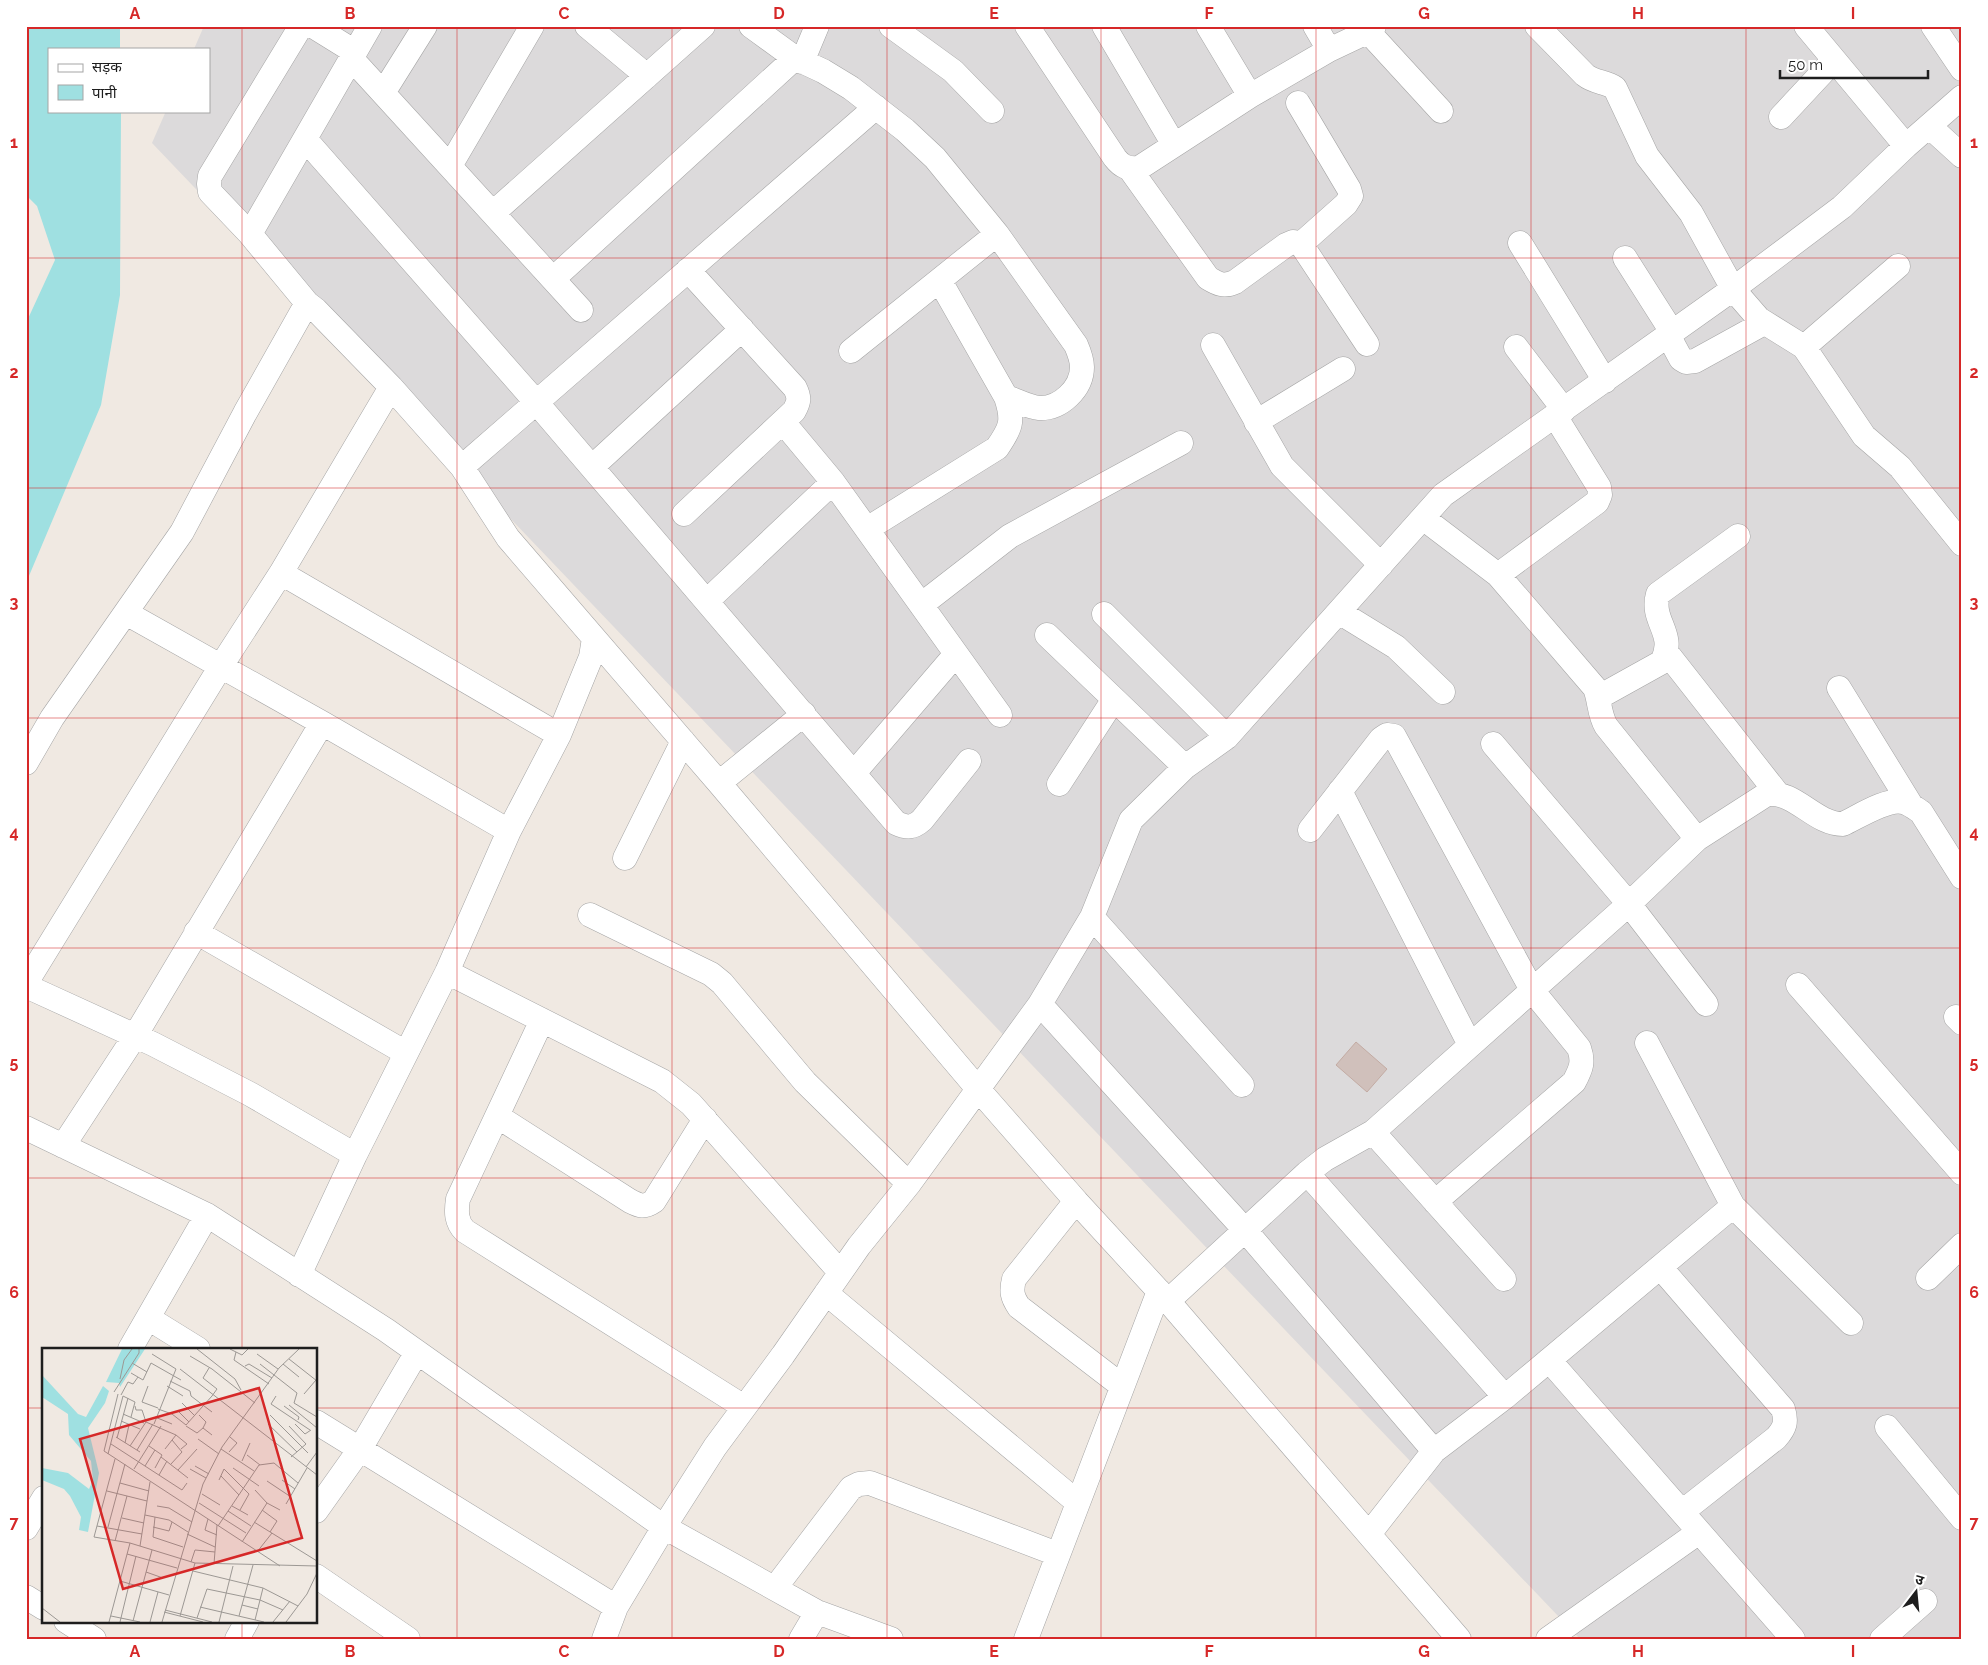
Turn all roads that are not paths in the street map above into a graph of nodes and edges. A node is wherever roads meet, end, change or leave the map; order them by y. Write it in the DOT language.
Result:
graph roads {
  1 [pos="300,26"];
  2 [pos="313,26"];
  3 [pos="370,26"];
  4 [pos="425,26"];
  5 [pos="532,26"];
  6 [pos="587,26"];
  7 [pos="703,26"];
  8 [pos="751,26"];
  9 [pos="817,26"];
  10 [pos="891,26"];
  11 [pos="1027,26"];
  12 [pos="1104,26"];
  13 [pos="1208,26"];
  14 [pos="1315,26"];
  15 [pos="1537,26"];
  16 [pos="1806,26"];
  17 [pos="1933,26"];
  18 [pos="1368,28"];
  19 [pos="1330,50"];
  20 [pos="353,55"];
  21 [pos="799,60"];
  22 [pos="1834,60"];
  23 [pos="1962,69"];
  24 [pos="647,76"];
  25 [pos="383,93"];
  26 [pos="1250,96"];
  27 [pos="1962,97"];
  28 [pos="1298,103"];
  29 [pos="876,107"];
  30 [pos="992,111"];
  31 [pos="1441,111"];
  32 [pos="1781,117"];
  33 [pos="1929,126"];
  34 [pos="305,139"];
  35 [pos="1174,145"];
  36 [pos="1906,146"];
  37 [pos="1962,156"];
  38 [pos="450,166"];
  39 [pos="1130,169"];
  40 [pos="493,213"];
  41 [pos="250,234"];
  42 [pos="997,234"];
  43 [pos="1520,243"];
  44 [pos="1301,244"];
  45 [pos="1625,258"];
  46 [pos="1898,266"];
  47 [pos="688,270"];
  48 [pos="553,279"];
  49 [pos="940,281"];
  50 [pos="1732,289"];
  51 [pos="306,303"];
  52 [pos="581,310"];
  53 [pos="1764,323"];
  54 [pos="742,329"];
  55 [pos="1670,334"];
  56 [pos="1367,344"];
  57 [pos="1213,345"];
  58 [pos="1516,347"];
  59 [pos="1804,348"];
  60 [pos="851,351"];
  61 [pos="1343,369"];
  62 [pos="1605,381"];
  63 [pos="390,387"];
  64 [pos="1006,397"];
  65 [pos="536,402"];
  66 [pos="1559,413"];
  67 [pos="783,422"];
  68 [pos="1256,422"];
  69 [pos="1181,443"];
  70 [pos="462,467"];
  71 [pos="592,467"];
  72 [pos="833,482"];
  73 [pos="684,514"];
  74 [pos="1423,518"];
  75 [pos="867,529"];
  76 [pos="1738,536"];
  77 [pos="1962,544"];
  78 [pos="1381,565"];
  79 [pos="281,573"];
  80 [pos="1498,575"];
  81 [pos="707,601"];
  82 [pos="921,605"];
  83 [pos="1338,612"];
  84 [pos="126,613"];
  85 [pos="1104,614"];
  86 [pos="1047,635"];
  87 [pos="591,653"];
  88 [pos="1667,653"];
  89 [pos="956,654"];
  90 [pos="222,666"];
  91 [pos="1838,688"];
  92 [pos="1443,692"];
  93 [pos="1598,697"];
  94 [pos="1114,698"];
  95 [pos="804,714"];
  96 [pos="1000,715"];
  97 [pos="322,723"];
  98 [pos="558,734"];
  99 [pos="1227,737"];
  100 [pos="683,741"];
  101 [pos="1493,744"];
  102 [pos="969,760"];
  103 [pos="26,762"];
  104 [pos="1185,767"];
  105 [pos="854,773"];
  106 [pos="719,783"];
  107 [pos="1060,784"];
  108 [pos="1340,791"];
  109 [pos="1777,793"];
  110 [pos="1911,805"];
  111 [pos="1310,830"];
  112 [pos="509,831"];
  113 [pos="1697,840"];
  114 [pos="625,858"];
  115 [pos="1962,876"];
  116 [pos="1629,904"];
  117 [pos="590,915"];
  118 [pos="1092,917"];
  119 [pos="196,932"];
  120 [pos="447,972"];
  121 [pos="26,985"];
  122 [pos="1798,985"];
  123 [pos="1532,990"];
  124 [pos="1040,1004"];
  125 [pos="1706,1004"];
  126 [pos="542,1020"];
  127 [pos="135,1036"];
  128 [pos="1648,1043"];
  129 [pos="1470,1045"];
  130 [pos="406,1053"];
  131 [pos="1242,1085"];
  132 [pos="978,1089"];
  133 [pos="497,1116"];
  134 [pos="705,1119"];
  135 [pos="26,1128"];
  136 [pos="1373,1132"];
  137 [pos="62,1146"];
  138 [pos="355,1155"];
  139 [pos="1307,1173"];
  140 [pos="1962,1173"];
  141 [pos="909,1184"];
  142 [pos="1076,1201"];
  143 [pos="1435,1202"];
  144 [pos="1733,1206"];
  145 [pos="207,1215"];
  146 [pos="1244,1229"];
  147 [pos="1962,1245"];
  148 [pos="1660,1267"];
  149 [pos="840,1272"];
  150 [pos="299,1275"];
  151 [pos="1928,1278"];
  152 [pos="1504,1279"];
  153 [pos="826,1293"];
  154 [pos="1164,1296"];
  155 [pos="148,1318"];
  156 [pos="1851,1323"];
  157 [pos="131,1348"];
  158 [pos="196,1348"];
  159 [pos="417,1352"];
  160 [pos="1549,1360"];
  161 [pos="1122,1386"];
  162 [pos="1505,1398"];
  163 [pos="744,1407"];
  164 [pos="318,1423"];
  165 [pos="1887,1427"];
  166 [pos="360,1449"];
  167 [pos="1434,1452"];
  168 [pos="42,1501"];
  169 [pos="1077,1502"];
  170 [pos="318,1508"];
  171 [pos="1682,1512"];
  172 [pos="1962,1518"];
  173 [pos="664,1527"];
  174 [pos="26,1528"];
  175 [pos="1699,1532"];
  176 [pos="1369,1534"];
  177 [pos="1057,1554"];
  178 [pos="318,1577"];
  179 [pos="775,1588"];
  180 [pos="26,1597"];
  181 [pos="1926,1601"];
  182 [pos="42,1607"];
  183 [pos="616,1607"];
  184 [pos="817,1612"];
  185 [pos="246,1622"];
  186 [pos="237,1639"];
  187 [pos="408,1639"];
  188 [pos="604,1639"];
  189 [pos="801,1639"];
  190 [pos="891,1639"];
  191 [pos="1026,1639"];
  192 [pos="1459,1639"];
  193 [pos="1548,1639"];
  194 [pos="1793,1639"];
  195 [pos="1882,1639"];
  1 -- 41 [label="street"];
  2 -- 20 [label="street"];
  3 -- 20 [label="street"];
  4 -- 25 [label="street"];
  5 -- 38 [label="street"];
  6 -- 24 [label="street"];
  7 -- 24 [label="street"];
  8 -- 21 [label="street"];
  9 -- 21 [label="street"];
  10 -- 30 [label="street"];
  11 -- 39 [label="street"];
  12 -- 35 [label="street"];
  13 -- 26 [label="street"];
  14 -- 19 [label="street"];
  15 -- 50 [label="street"];
  16 -- 22 [label="street"];
  17 -- 23 [label="street"];
  18 -- 19 [label="street"];
  18 -- 31 [label="street"];
  19 -- 26 [label="street"];
  20 -- 25 [label="street"];
  20 -- 34 [label="street"];
  21 -- 29 [label="street"];
  21 -- 48 [label="street"];
  22 -- 32 [label="street"];
  22 -- 36 [label="street"];
  24 -- 40 [label="street"];
  25 -- 38 [label="street"];
  26 -- 35 [label="street"];
  27 -- 33 [label="street"];
  28 -- 44 [label="street"];
  29 -- 42 [label="street"];
  29 -- 47 [label="street"];
  33 -- 36 [label="street"];
  33 -- 37 [label="street"];
  34 -- 41 [label="street"];
  34 -- 65 [label="street"];
  35 -- 39 [label="street"];
  36 -- 50 [label="street"];
  38 -- 40 [label="street"];
  39 -- 44 [label="street"];
  40 -- 48 [label="street"];
  41 -- 51 [label="street"];
  42 -- 49 [label="street"];
  42 -- 64 [label="street"];
  43 -- 62 [label="street"];
  44 -- 56 [label="street"];
  45 -- 55 [label="street"];
  46 -- 59 [label="street"];
  47 -- 54 [label="street"];
  47 -- 65 [label="street"];
  48 -- 52 [label="street"];
  49 -- 60 [label="street"];
  49 -- 64 [label="street"];
  50 -- 53 [label="street"];
  50 -- 55 [label="street"];
  51 -- 63 [label="street"];
  51 -- 84 [label="street"];
  53 -- 55 [label="street"];
  53 -- 59 [label="street"];
  54 -- 67 [label="street"];
  54 -- 71 [label="street"];
  55 -- 62 [label="street"];
  57 -- 68 [label="street"];
  58 -- 66 [label="street"];
  59 -- 77 [label="street"];
  61 -- 68 [label="street"];
  62 -- 66 [label="street"];
  63 -- 70 [label="street"];
  63 -- 79 [label="street"];
  64 -- 75 [label="street"];
  65 -- 70 [label="street"];
  65 -- 71 [label="street"];
  66 -- 74 [label="street"];
  66 -- 80 [label="street"];
  67 -- 72 [label="street"];
  67 -- 73 [label="street"];
  68 -- 78 [label="street"];
  69 -- 82 [label="street"];
  70 -- 87 [label="street"];
  71 -- 81 [label="street"];
  72 -- 75 [label="street"];
  72 -- 81 [label="street"];
  74 -- 78 [label="street"];
  74 -- 80 [label="street"];
  75 -- 82 [label="street"];
  76 -- 88 [label="street"];
  78 -- 83 [label="street"];
  79 -- 90 [label="street"];
  79 -- 98 [label="street"];
  80 -- 93 [label="street"];
  81 -- 95 [label="street"];
  82 -- 89 [label="street"];
  83 -- 92 [label="street"];
  83 -- 99 [label="street"];
  84 -- 90 [label="street"];
  84 -- 103 [label="street"];
  85 -- 99 [label="street"];
  86 -- 94 [label="street"];
  87 -- 98 [label="street"];
  87 -- 100 [label="street"];
  88 -- 93 [label="street"];
  88 -- 109 [label="street"];
  89 -- 96 [label="street"];
  89 -- 105 [label="street"];
  90 -- 97 [label="street"];
  90 -- 121 [label="street"];
  91 -- 110 [label="street"];
  93 -- 113 [label="street"];
  94 -- 104 [label="street"];
  94 -- 107 [label="street"];
  95 -- 105 [label="street"];
  95 -- 106 [label="street"];
  97 -- 112 [label="street"];
  97 -- 119 [label="street"];
  98 -- 112 [label="street"];
  99 -- 104 [label="street"];
  100 -- 106 [label="street"];
  100 -- 114 [label="street"];
  101 -- 116 [label="street"];
  102 -- 105 [label="street"];
  104 -- 118 [label="street"];
  106 -- 132 [label="street"];
  108 -- 111 [label="street"];
  108 -- 123 [label="street"];
  108 -- 129 [label="street"];
  109 -- 110 [label="street"];
  109 -- 113 [label="street"];
  110 -- 115 [label="street"];
  112 -- 120 [label="street"];
  113 -- 116 [label="street"];
  116 -- 123 [label="street"];
  116 -- 125 [label="street"];
  117 -- 141 [label="street"];
  118 -- 124 [label="street"];
  118 -- 131 [label="street"];
  119 -- 127 [label="street"];
  119 -- 130 [label="street"];
  120 -- 126 [label="street"];
  120 -- 130 [label="street"];
  121 -- 127 [label="street"];
  122 -- 140 [label="street"];
  123 -- 129 [label="street"];
  123 -- 143 [label="street"];
  124 -- 132 [label="street"];
  124 -- 146 [label="street"];
  126 -- 133 [label="street"];
  126 -- 134 [label="street"];
  127 -- 137 [label="street"];
  127 -- 138 [label="street"];
  128 -- 144 [label="street"];
  129 -- 136 [label="street"];
  130 -- 138 [label="street"];
  132 -- 141 [label="street"];
  132 -- 142 [label="street"];
  133 -- 134 [label="street"];
  133 -- 163 [label="street"];
  134 -- 149 [label="street"];
  135 -- 137 [label="street"];
  136 -- 139 [label="street"];
  136 -- 143 [label="street"];
  137 -- 145 [label="street"];
  138 -- 150 [label="street"];
  139 -- 146 [label="street"];
  139 -- 162 [label="street"];
  141 -- 149 [label="street"];
  142 -- 154 [label="street"];
  142 -- 161 [label="street"];
  143 -- 152 [label="street"];
  144 -- 148 [label="street"];
  144 -- 156 [label="street"];
  145 -- 150 [label="street"];
  145 -- 155 [label="street"];
  146 -- 154 [label="street"];
  146 -- 167 [label="street"];
  147 -- 151 [label="street"];
  148 -- 160 [label="street"];
  148 -- 171 [label="street"];
  149 -- 153 [label="street"];
  150 -- 159 [label="street"];
  153 -- 163 [label="street"];
  153 -- 169 [label="street"];
  154 -- 161 [label="street"];
  154 -- 176 [label="street"];
  155 -- 157 [label="street"];
  155 -- 158 [label="street"];
  159 -- 166 [label="street"];
  159 -- 173 [label="street"];
  160 -- 162 [label="street"];
  160 -- 171 [label="street"];
  161 -- 169 [label="street"];
  162 -- 167 [label="street"];
  163 -- 173 [label="street"];
  164 -- 166 [label="street"];
  165 -- 172 [label="street"];
  166 -- 170 [label="street"];
  166 -- 183 [label="street"];
  167 -- 176 [label="street"];
  168 -- 174 [label="street"];
  169 -- 177 [label="street"];
  171 -- 175 [label="street"];
  173 -- 179 [label="street"];
  173 -- 183 [label="street"];
  175 -- 193 [label="street"];
  175 -- 194 [label="street"];
  176 -- 192 [label="street"];
  177 -- 179 [label="street"];
  177 -- 191 [label="street"];
  178 -- 187 [label="street"];
  179 -- 184 [label="street"];
  180 -- 182 [label="street"];
  181 -- 195 [label="street"];
  183 -- 188 [label="street"];
  184 -- 189 [label="street"];
  184 -- 190 [label="street"];
  185 -- 186 [label="street"];
}
